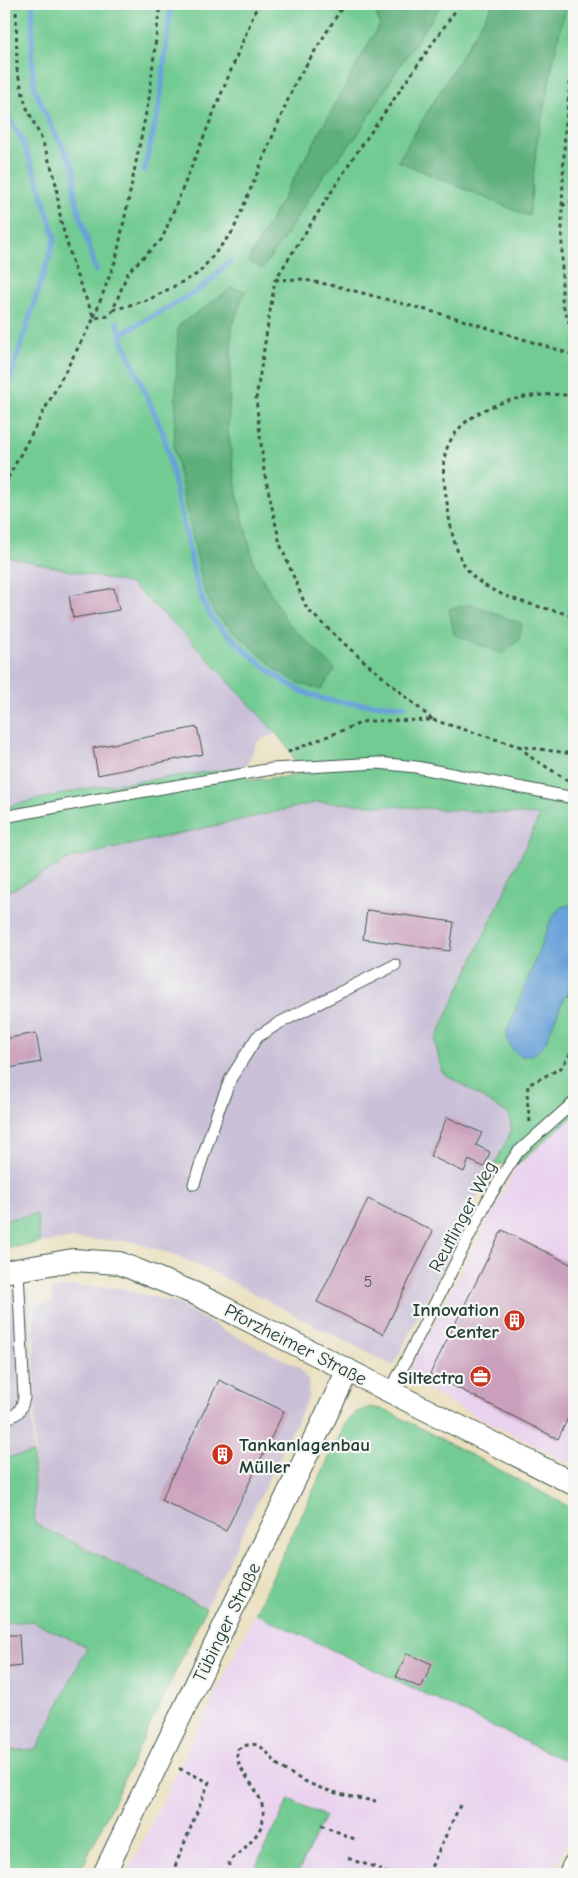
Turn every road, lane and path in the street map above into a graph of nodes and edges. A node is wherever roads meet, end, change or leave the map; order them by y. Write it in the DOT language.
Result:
graph roads {
  1 [pos="16,4"];
  2 [pos="160,4"];
  3 [pos="258,4"];
  4 [pos="344,4"];
  5 [pos="460,4"];
  6 [pos="574,50"];
  7 [pos="574,200"];
  8 [pos="562,206"];
  9 [pos="275,280"];
  10 [pos="113,310"];
  11 [pos="94,318"];
  12 [pos="574,337"];
  13 [pos="574,355"];
  14 [pos="574,396"];
  15 [pos="4,485"];
  16 [pos="574,616"];
  17 [pos="433,720"];
  18 [pos="518,746"];
  19 [pos="574,754"];
  20 [pos="272,769"];
  21 [pos="574,775"];
  22 [pos="574,786"];
  23 [pos="574,798"];
  24 [pos="4,817"];
  25 [pos="395,965"];
  26 [pos="566,997"];
  27 [pos="574,1001"];
  28 [pos="574,1048"];
  29 [pos="574,1102"];
  30 [pos="532,1138"];
  31 [pos="194,1184"];
  32 [pos="11,1271"];
  33 [pos="348,1370"];
  34 [pos="390,1392"];
  35 [pos="4,1418"];
  36 [pos="574,1484"];
  37 [pos="160,1759"];
  38 [pos="376,1801"];
  39 [pos="461,1803"];
  40 [pos="321,1826"];
  41 [pos="356,1840"];
  42 [pos="348,1858"];
  43 [pos="574,1865"];
  44 [pos="342,1869"];
  45 [pos="104,1874"];
  46 [pos="172,1874"];
  47 [pos="229,1874"];
  48 [pos="319,1874"];
  49 [pos="389,1874"];
  50 [pos="428,1874"];
  51 [pos="570,1874"];
  1 -- 11 [label="path"];
  2 -- 11 [label="path"];
  3 -- 10 [label="path"];
  4 -- 10 [label="path"];
  5 -- 9 [label="path"];
  6 -- 8 [label="path"];
  7 -- 8 [label="path"];
  8 -- 12 [label="path"];
  9 -- 13 [label="path"];
  9 -- 17 [label="path"];
  10 -- 11 [label="path"];
  11 -- 15 [label="path"];
  14 -- 16 [label="path"];
  17 -- 18 [label="path"];
  17 -- 20 [label="path"];
  18 -- 19 [label="path"];
  18 -- 22 [label="path"];
  20 -- 23 [label="lane"];
  20 -- 24 [label="lane"];
  21 -- 22 [label="path"];
  25 -- 31 [label="lane"];
  26 -- 27 [label="path"];
  28 -- 30 [label="path"];
  29 -- 30 [label="lane, Reutlinger Weg"];
  30 -- 34 [label="lane, Reutlinger Weg"];
  32 -- 33 [label="street, Pforzheimer Straße"];
  32 -- 35 [label="lane"];
  33 -- 34 [label="street, Pforzheimer Straße"];
  33 -- 37 [label="street, Tübinger Straße"];
  34 -- 36 [label="street, Pforzheimer Straße"];
  37 -- 45 [label="street, Tübinger Straße"];
  37 -- 46 [label="path"];
  38 -- 47 [label="path"];
  39 -- 50 [label="path"];
  40 -- 41 [label="path"];
  42 -- 49 [label="path"];
  43 -- 51 [label="street"];
  44 -- 48 [label="path"];
}
